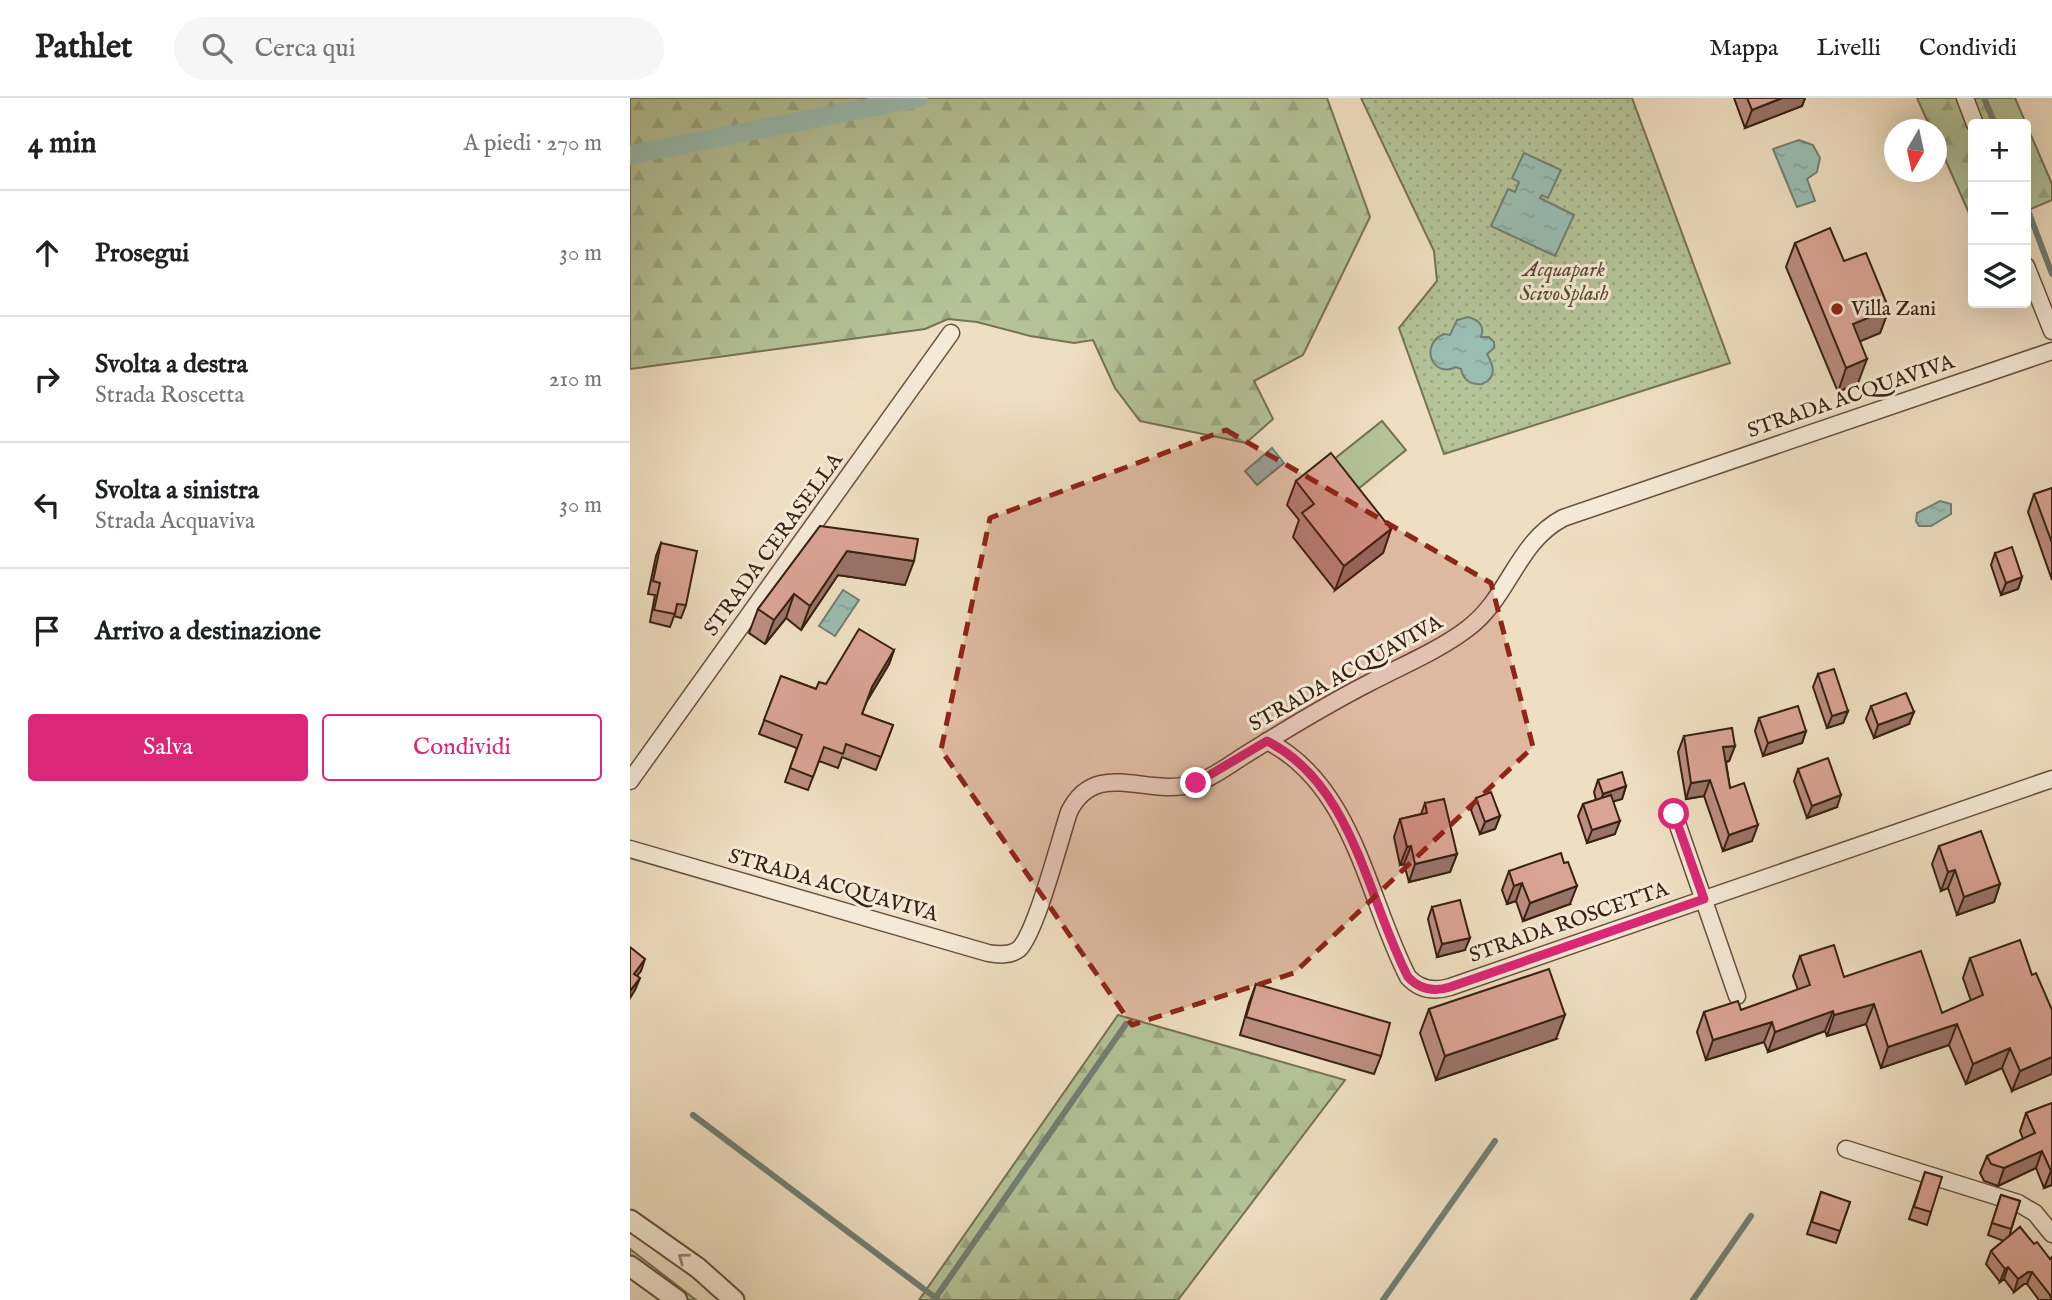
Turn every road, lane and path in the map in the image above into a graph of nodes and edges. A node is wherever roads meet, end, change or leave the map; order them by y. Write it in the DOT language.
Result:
graph roads {
  1 [pos="1965,98"];
  2 [pos="1973,119"];
  3 [pos="2031,278"];
  4 [pos="2052,331"];
  5 [pos="951,333"];
  6 [pos="2052,351"];
  7 [pos="1267,741"];
  8 [pos="2052,779"];
  9 [pos="630,781"];
  10 [pos="1674,814"];
  11 [pos="630,849"];
  12 [pos="1704,899"];
  13 [pos="1737,996"];
  14 [pos="1846,1149"];
  15 [pos="630,1220"];
  16 [pos="2052,1234"];
  17 [pos="630,1266"];
  18 [pos="677,1300"];
  19 [pos="734,1300"];
  1 -- 2 [label="street"];
  3 -- 4 [label="street"];
  5 -- 9 [label="street, STRADA CERASELLA"];
  6 -- 7 [label="street, STRADA ACQUAVIVA"];
  7 -- 11 [label="street, STRADA ACQUAVIVA"];
  7 -- 12 [label="street, STRADA ROSCETTA"];
  8 -- 12 [label="street, STRADA ROSCETTA"];
  10 -- 12 [label="street"];
  12 -- 13 [label="street"];
  14 -- 16 [label="street"];
  19 -- 15 [label="street, one-way"];
  17 -- 18 [label="street"];
}
